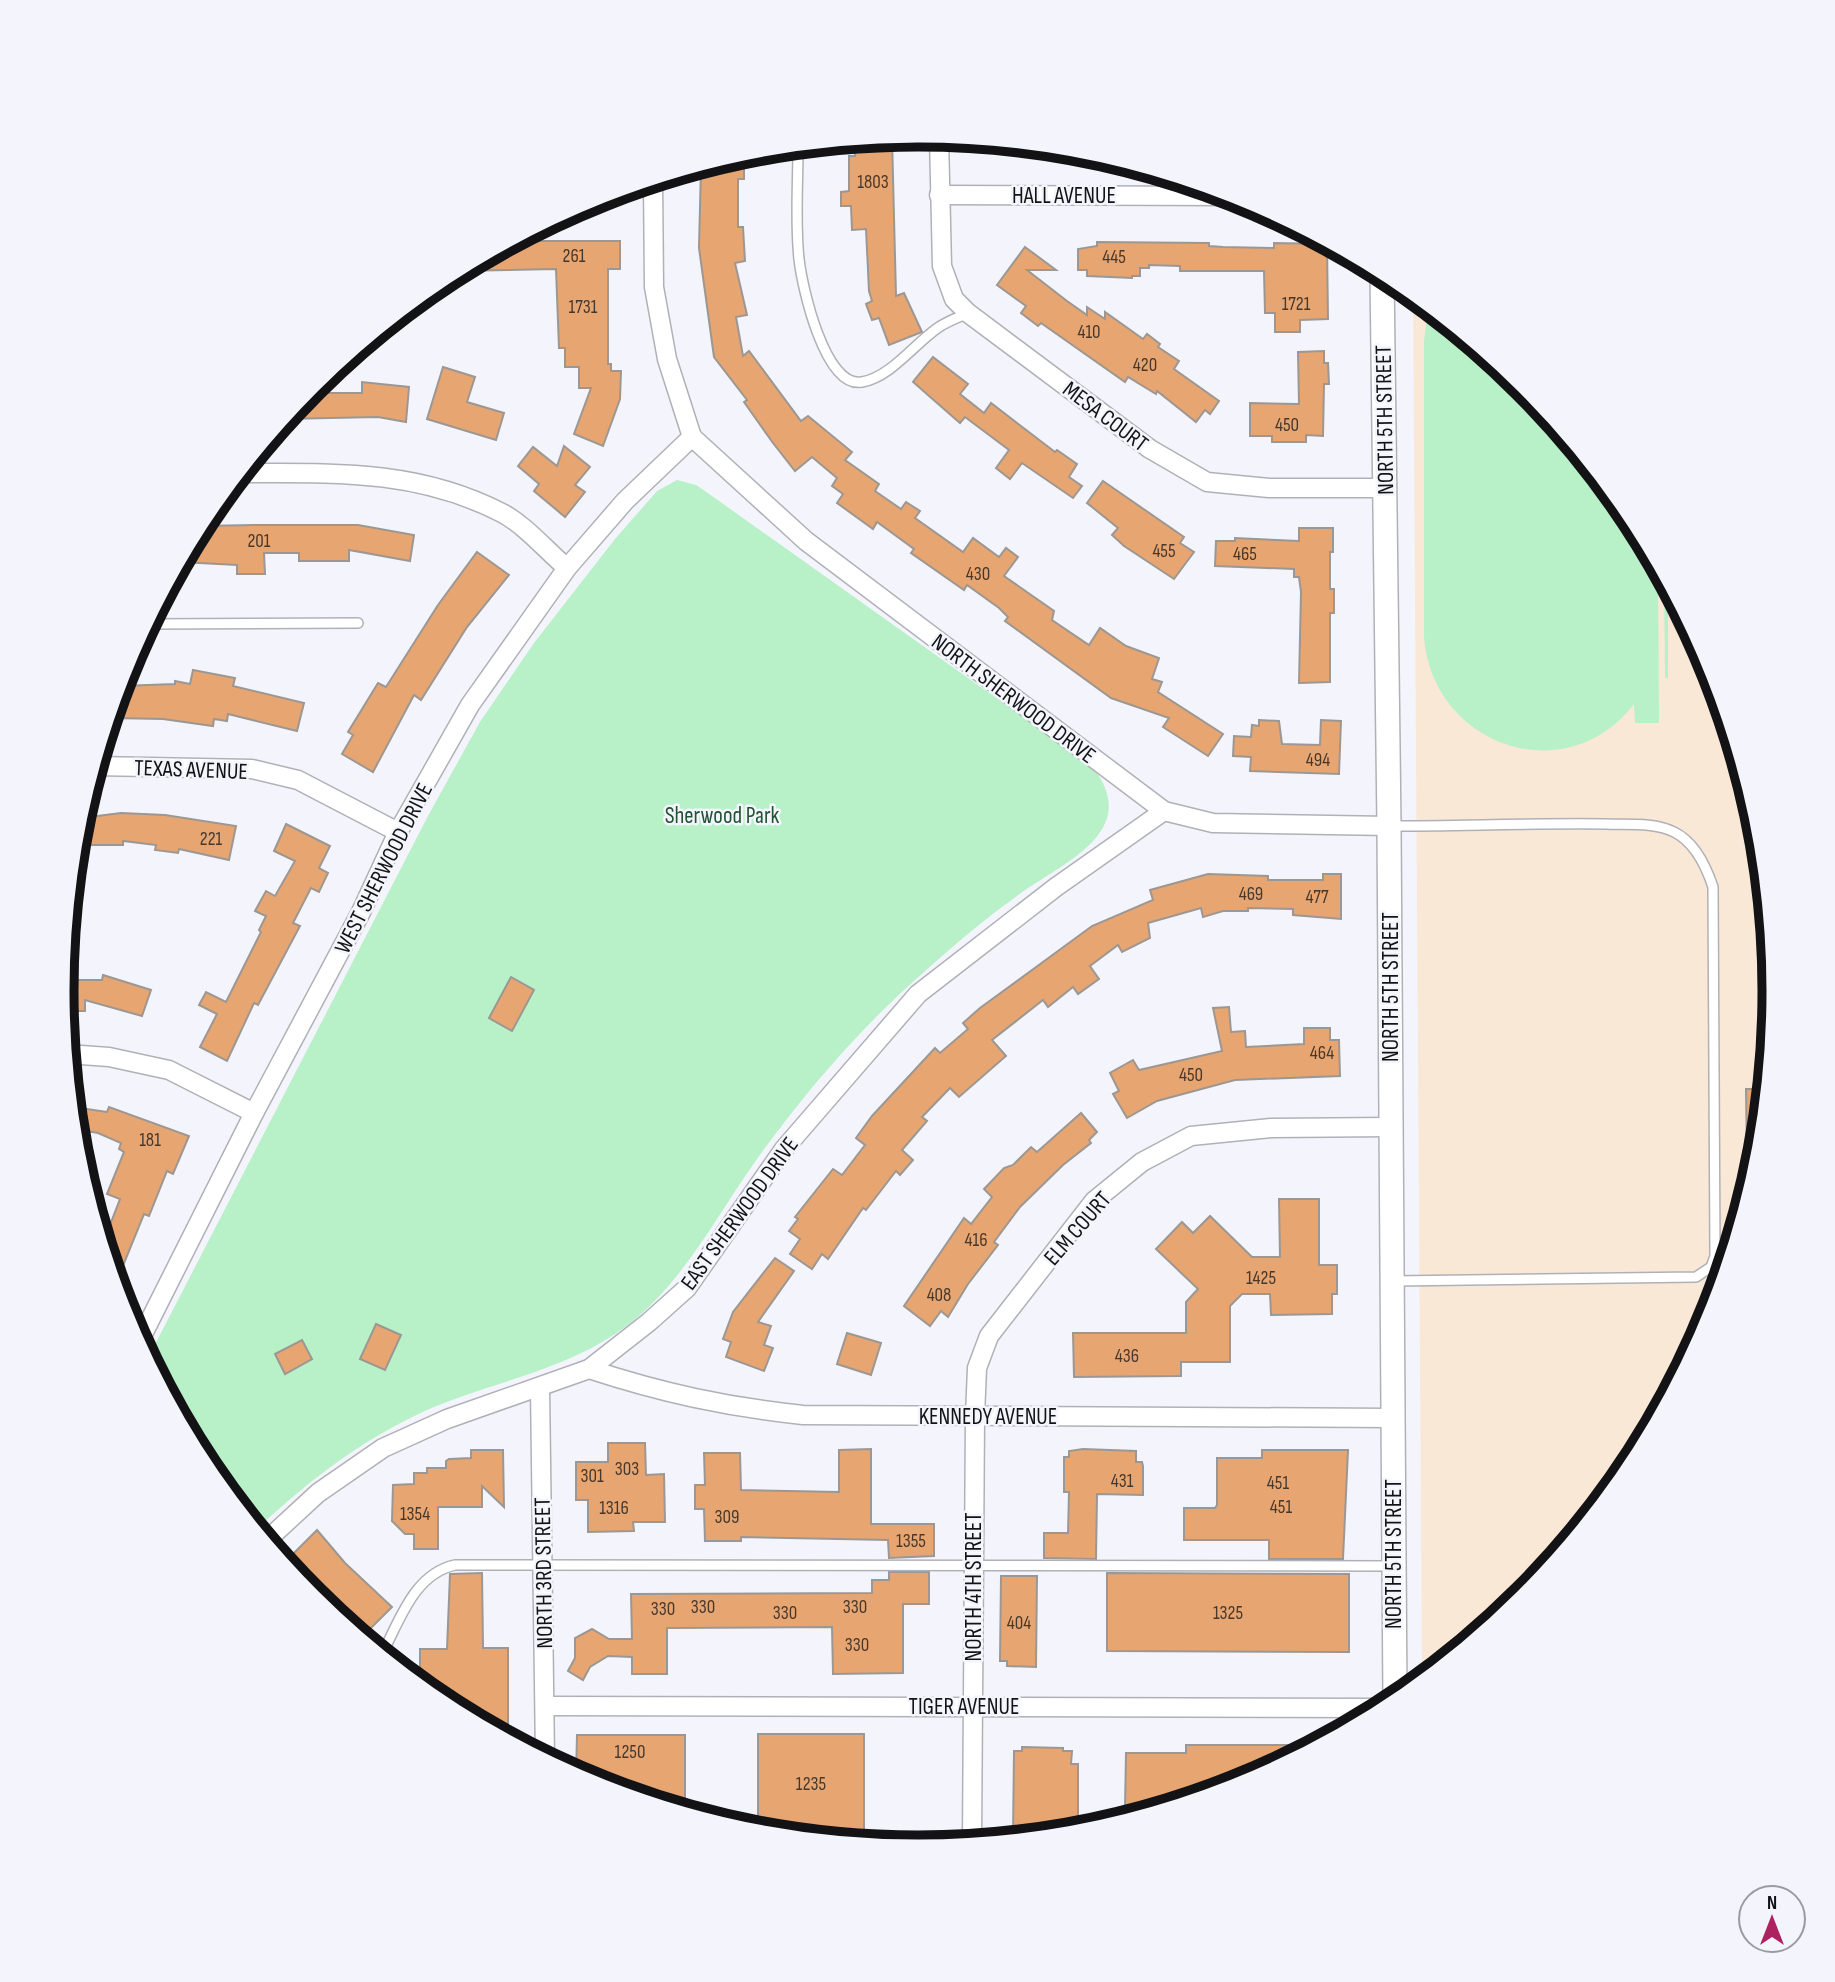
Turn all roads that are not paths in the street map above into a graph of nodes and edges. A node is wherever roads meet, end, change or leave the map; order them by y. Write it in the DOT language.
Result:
graph roads {
  1 [pos="939,148"];
  2 [pos="798,156"];
  3 [pos="653,190"];
  4 [pos="939,195"];
  5 [pos="1197,195"];
  6 [pos="1382,287"];
  7 [pos="968,313"];
  8 [pos="692,438"];
  9 [pos="251,473"];
  10 [pos="1384,488"];
  11 [pos="567,568"];
  12 [pos="358,623"];
  13 [pos="158,624"];
  14 [pos="104,766"];
  15 [pos="1164,811"];
  16 [pos="1389,826"];
  17 [pos="398,832"];
  18 [pos="76,1055"];
  19 [pos="254,1113"];
  20 [pos="1390,1127"];
  21 [pos="1393,1281"];
  22 [pos="145,1330"];
  23 [pos="589,1369"];
  24 [pos="540,1387"];
  25 [pos="975,1416"];
  26 [pos="1392,1418"];
  27 [pos="273,1535"];
  28 [pos="543,1564"];
  29 [pos="974,1566"];
  30 [pos="1394,1566"];
  31 [pos="386,1646"];
  32 [pos="1395,1687"];
  33 [pos="545,1706"];
  34 [pos="972,1706"];
  35 [pos="1362,1708"];
  36 [pos="545,1748"];
  37 [pos="972,1833"];
  1 -- 4 [label="street"];
  2 -- 7 [label="lane"];
  3 -- 8 [label="street"];
  4 -- 5 [label="street, HALL AVENUE"];
  4 -- 7 [label="street, MESA COURT"];
  6 -- 10 [label="street, NORTH 5TH STREET"];
  7 -- 10 [label="street, MESA COURT"];
  8 -- 11 [label="street, WEST SHERWOOD DRIVE"];
  8 -- 15 [label="street, NORTH SHERWOOD DRIVE"];
  9 -- 11 [label="street"];
  10 -- 16 [label="street, NORTH 5TH STREET"];
  11 -- 17 [label="street, WEST SHERWOOD DRIVE"];
  12 -- 13 [label="lane"];
  14 -- 17 [label="street, TEXAS AVENUE"];
  15 -- 16 [label="street, NORTH SHERWOOD DRIVE"];
  15 -- 23 [label="street, EAST SHERWOOD DRIVE"];
  16 -- 20 [label="street, NORTH 5TH STREET"];
  16 -- 21 [label="lane"];
  17 -- 19 [label="street, WEST SHERWOOD DRIVE"];
  18 -- 19 [label="street"];
  19 -- 22 [label="street, WEST SHERWOOD DRIVE"];
  20 -- 21 [label="street, NORTH 5TH STREET"];
  20 -- 25 [label="street, ELM COURT"];
  21 -- 26 [label="street, NORTH 5TH STREET"];
  23 -- 24 [label="street, EAST SHERWOOD DRIVE"];
  23 -- 25 [label="street, KENNEDY AVENUE"];
  24 -- 27 [label="street, EAST SHERWOOD DRIVE"];
  24 -- 28 [label="street, NORTH 3RD STREET"];
  25 -- 26 [label="street, KENNEDY AVENUE"];
  25 -- 29 [label="street, NORTH 4TH STREET"];
  26 -- 30 [label="street, NORTH 5TH STREET"];
  28 -- 29 [label="lane"];
  28 -- 31 [label="lane"];
  28 -- 33 [label="street, NORTH 3RD STREET"];
  29 -- 30 [label="lane"];
  29 -- 34 [label="street, NORTH 4TH STREET"];
  30 -- 32 [label="street, NORTH 5TH STREET"];
  33 -- 34 [label="street, TIGER AVENUE"];
  33 -- 36 [label="street, NORTH 3RD STREET"];
  34 -- 35 [label="street, TIGER AVENUE"];
  34 -- 37 [label="street, NORTH 4TH STREET"];
}
